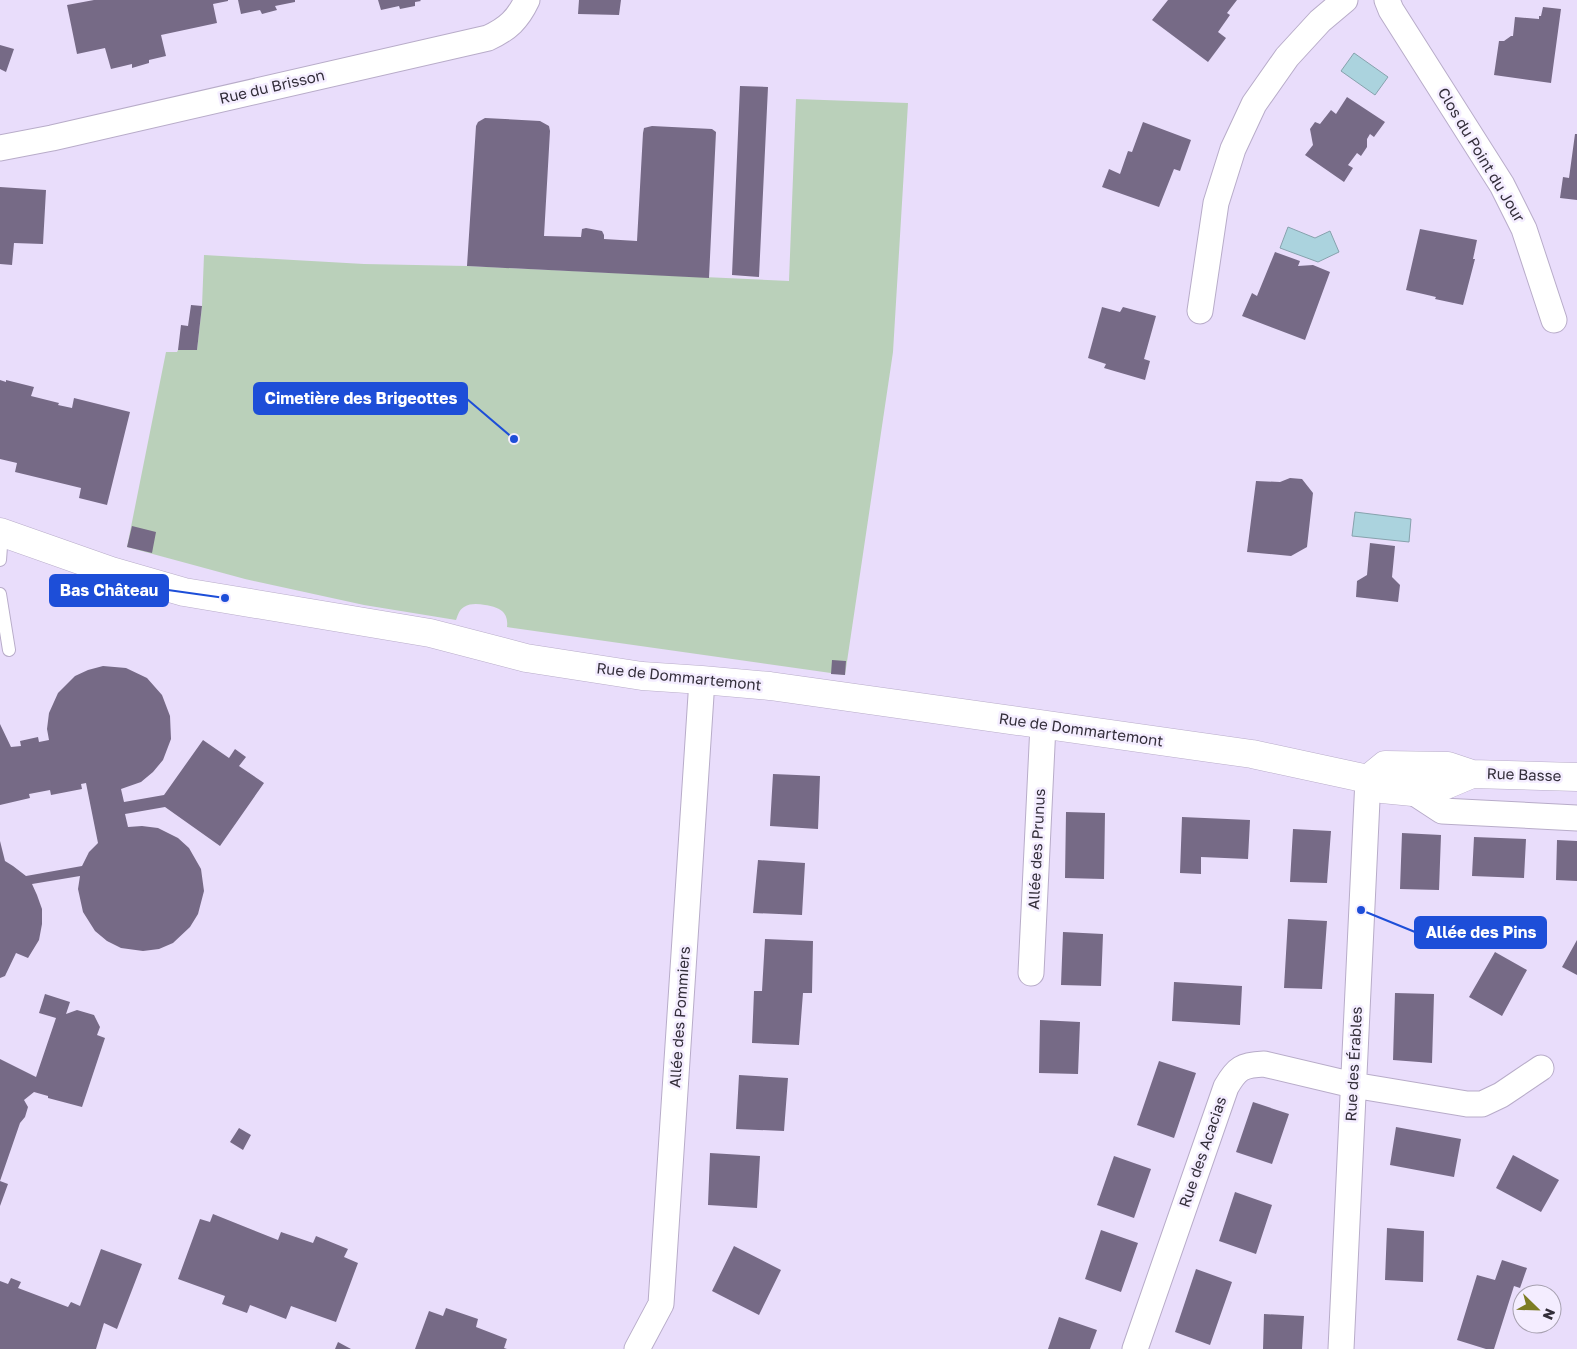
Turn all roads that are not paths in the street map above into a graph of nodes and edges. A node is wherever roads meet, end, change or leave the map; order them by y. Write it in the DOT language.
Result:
graph roads {
  1 [pos="527,0"];
  2 [pos="1345,0"];
  3 [pos="1386,0"];
  4 [pos="0,148"];
  5 [pos="1200,311"];
  6 [pos="1554,320"];
  7 [pos="1,542"];
  8 [pos="0,594"];
  9 [pos="3,649"];
  10 [pos="702,680"];
  11 [pos="1043,725"];
  12 [pos="1472,774"];
  13 [pos="1577,777"];
  14 [pos="1368,779"];
  15 [pos="1412,792"];
  16 [pos="1577,818"];
  17 [pos="1031,973"];
  18 [pos="1541,1068"];
  19 [pos="1353,1085"];
  20 [pos="637,1349"];
  21 [pos="1135,1349"];
  22 [pos="1342,1349"];
  1 -- 4 [label="street, Rue du Brisson"];
  2 -- 5 [label="street"];
  3 -- 6 [label="street, Clos du Point du Jour"];
  7 -- 10 [label="street, Rue de Dommartemont"];
  8 -- 9 [label="lane"];
  10 -- 11 [label="street, Rue de Dommartemont"];
  10 -- 20 [label="street, Allée des Pommiers"];
  11 -- 14 [label="street, Rue de Dommartemont"];
  11 -- 17 [label="street, Allée des Prunus"];
  12 -- 13 [label="street, Rue Basse"];
  12 -- 14 [label="street, Rue Basse"];
  12 -- 15 [label="street, Rue Basse"];
  14 -- 15 [label="street, Rue Basse"];
  14 -- 19 [label="street, Rue des Érables"];
  15 -- 16 [label="street"];
  18 -- 19 [label="street, Rue des Acacias"];
  19 -- 21 [label="street, Rue des Acacias"];
  19 -- 22 [label="street, Rue des Érables"];
}
